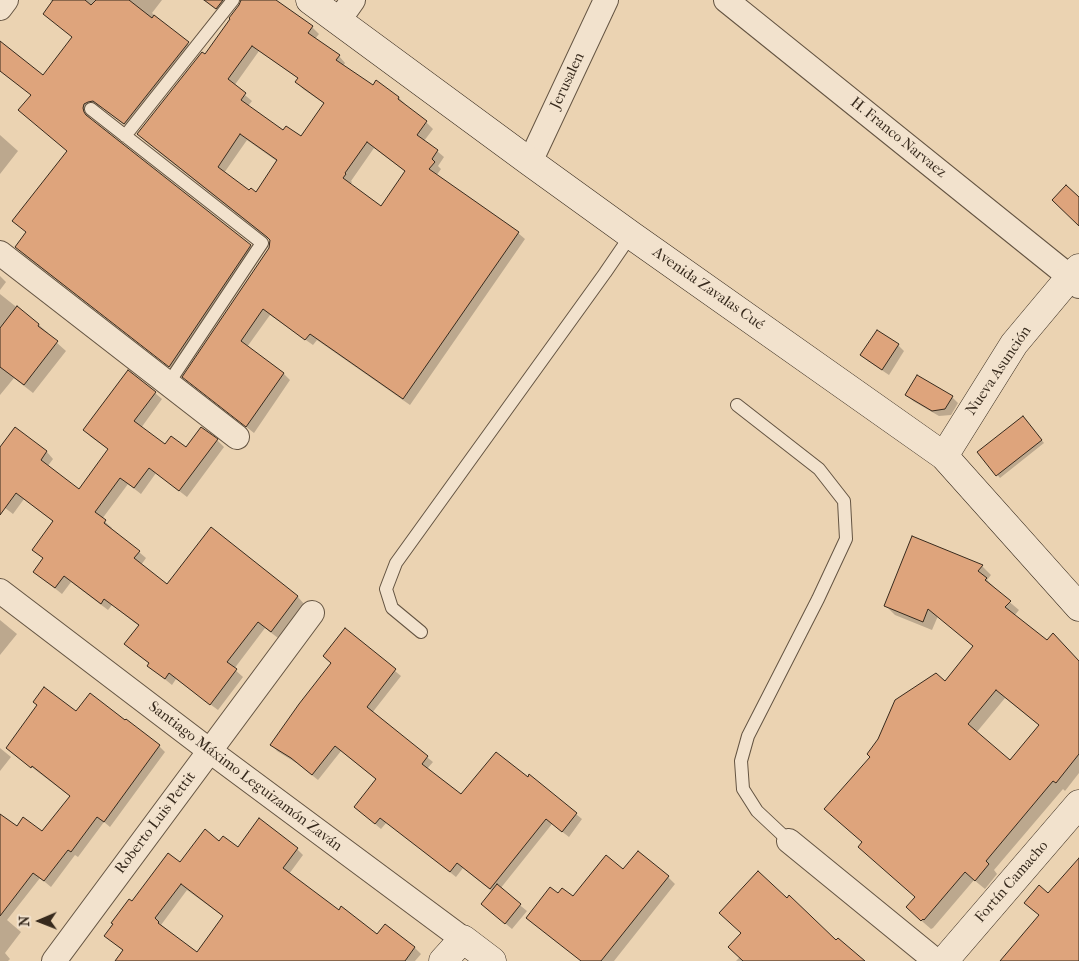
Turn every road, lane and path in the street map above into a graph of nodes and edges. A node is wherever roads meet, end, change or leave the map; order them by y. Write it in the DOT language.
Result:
graph roads {
  1 [pos="6,0"];
  2 [pos="233,0"];
  3 [pos="310,0"];
  4 [pos="606,0"];
  5 [pos="726,0"];
  6 [pos="0,8"];
  7 [pos="346,10"];
  8 [pos="91,109"];
  9 [pos="125,136"];
  10 [pos="530,162"];
  11 [pos="631,235"];
  12 [pos="0,253"];
  13 [pos="1076,277"];
  14 [pos="168,384"];
  15 [pos="737,405"];
  16 [pos="237,438"];
  17 [pos="944,456"];
  18 [pos="0,591"];
  19 [pos="1079,607"];
  20 [pos="312,613"];
  21 [pos="421,632"];
  22 [pos="210,751"];
  23 [pos="1079,804"];
  24 [pos="789,841"];
  25 [pos="463,939"];
  26 [pos="54,961"];
  27 [pos="443,961"];
  28 [pos="492,961"];
  29 [pos="936,961"];
  30 [pos="944,961"];
  1 -- 6 [label="street"];
  2 -- 9 [label="lane"];
  3 -- 7 [label="main road, Avenida Zavalas Cué"];
  4 -- 10 [label="street, Jerusalen"];
  5 -- 13 [label="street, H. Franco Narvaez"];
  7 -- 10 [label="main road, Avenida Zavalas Cué"];
  8 -- 9 [label="lane"];
  9 -- 14 [label="lane"];
  10 -- 11 [label="main road, Avenida Zavalas Cué"];
  11 -- 17 [label="main road, Avenida Zavalas Cué"];
  11 -- 21 [label="lane"];
  12 -- 14 [label="street"];
  13 -- 17 [label="main road, Nueva Asunción"];
  14 -- 16 [label="street"];
  15 -- 24 [label="lane"];
  17 -- 19 [label="main road, Avenida Zavalas Cué"];
  18 -- 22 [label="street, Santiago Máximo Leguizamón Zaván"];
  20 -- 22 [label="street, Roberto Luis Pettit"];
  22 -- 25 [label="street, Santiago Máximo Leguizamón Zaván"];
  22 -- 26 [label="street, Roberto Luis Pettit"];
  23 -- 30 [label="main road, Fortín Camacho"];
  24 -- 29 [label="street"];
  25 -- 27 [label="main road"];
  25 -- 28 [label="main road, Santiago Máximo Leguizamón Zaván"];
}
